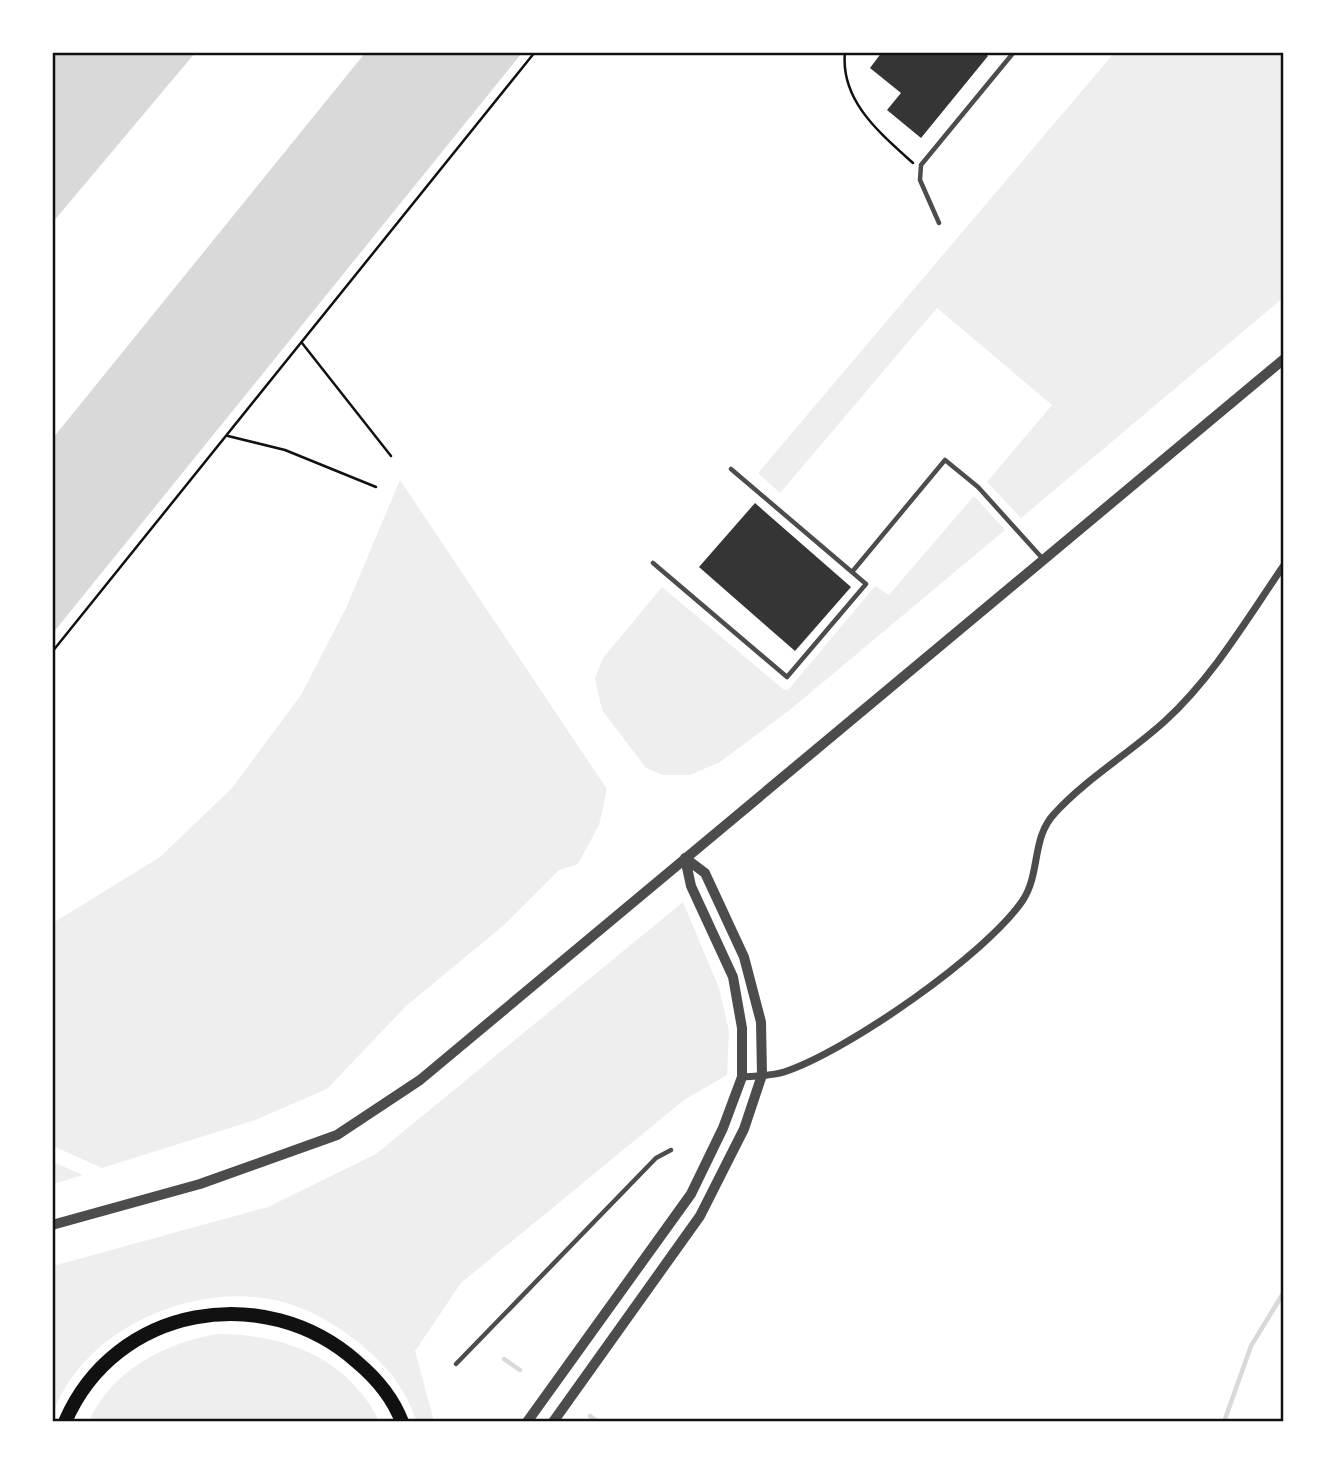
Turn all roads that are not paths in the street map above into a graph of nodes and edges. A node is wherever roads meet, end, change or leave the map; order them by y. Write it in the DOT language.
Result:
graph roads {
  1 [pos="1014,52"];
  2 [pos="939,223"];
  3 [pos="1283,359"];
  4 [pos="732,469"];
  5 [pos="1043,559"];
  6 [pos="653,563"];
  7 [pos="1283,565"];
  8 [pos="852,572"];
  9 [pos="685,858"];
  10 [pos="762,1075"];
  11 [pos="742,1077"];
  12 [pos="671,1150"];
  13 [pos="52,1225"];
  14 [pos="456,1364"];
  15 [pos="65,1422"];
  16 [pos="402,1422"];
  17 [pos="527,1422"];
  18 [pos="553,1422"];
  1 -- 2 [label="lane"];
  3 -- 5 [label="street"];
  4 -- 8 [label="lane"];
  5 -- 8 [label="lane"];
  5 -- 9 [label="street"];
  6 -- 8 [label="lane"];
  7 -- 10 [label="street"];
  9 -- 10 [label="street"];
  9 -- 11 [label="street"];
  9 -- 13 [label="street"];
  10 -- 11 [label="street"];
  10 -- 18 [label="street"];
  11 -- 17 [label="street"];
  12 -- 14 [label="lane"];
  15 -- 16 [label="highway"];
}
